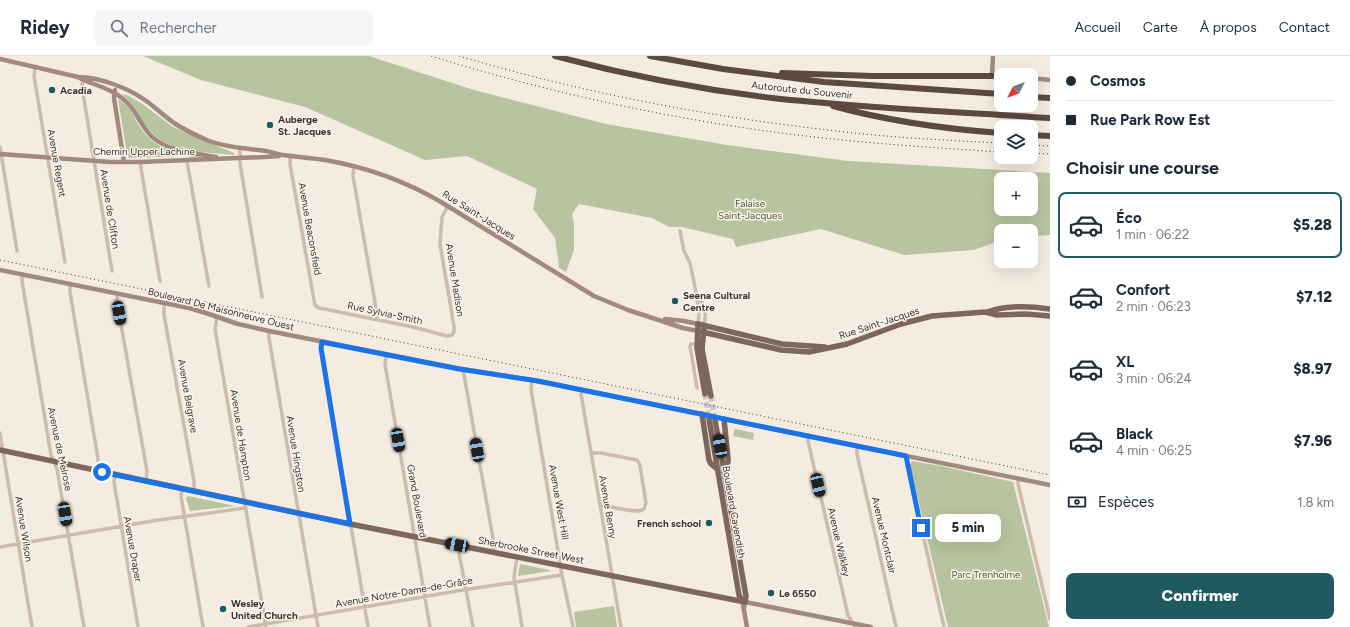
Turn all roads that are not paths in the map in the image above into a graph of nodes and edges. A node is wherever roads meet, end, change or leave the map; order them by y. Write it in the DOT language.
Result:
graph roads {
  1 [pos="555,56"];
  2 [pos="650,56"];
  3 [pos="993,56"];
  4 [pos="0,59"];
  5 [pos="35,68"];
  6 [pos="739,71"];
  7 [pos="992,76"];
  8 [pos="83,79"];
  9 [pos="1038,79"];
  10 [pos="1050,80"];
  11 [pos="116,86"];
  12 [pos="114,92"];
  13 [pos="994,94"];
  14 [pos="1038,97"];
  15 [pos="1050,98"];
  16 [pos="818,102"];
  17 [pos="1050,118"];
  18 [pos="994,132"];
  19 [pos="1038,135"];
  20 [pos="1050,136"];
  21 [pos="0,147"];
  22 [pos="240,148"];
  23 [pos="1,154"];
  24 [pos="283,155"];
  25 [pos="290,156"];
  26 [pos="48,157"];
  27 [pos="222,158"];
  28 [pos="240,158"];
  29 [pos="187,160"];
  30 [pos="94,161"];
  31 [pos="124,162"];
  32 [pos="140,162"];
  33 [pos="354,167"];
  34 [pos="448,206"];
  35 [pos="680,231"];
  36 [pos="17,251"];
  37 [pos="65,262"];
  38 [pos="0,270"];
  39 [pos="112,271"];
  40 [pos="22,275"];
  41 [pos="160,281"];
  42 [pos="70,284"];
  43 [pos="209,286"];
  44 [pos="117,294"];
  45 [pos="262,297"];
  46 [pos="164,303"];
  47 [pos="315,305"];
  48 [pos="1050,309"];
  49 [pos="985,312"];
  50 [pos="1050,316"];
  51 [pos="217,317"];
  52 [pos="656,318"];
  53 [pos="377,319"];
  54 [pos="701,325"];
  55 [pos="269,331"];
  56 [pos="700,332"];
  57 [pos="453,334"];
  58 [pos="322,342"];
  59 [pos="697,344"];
  60 [pos="828,348"];
  61 [pos="386,355"];
  62 [pos="463,369"];
  63 [pos="532,380"];
  64 [pos="697,388"];
  65 [pos="581,390"];
  66 [pos="702,414"];
  67 [pos="717,419"];
  68 [pos="0,433"];
  69 [pos="808,435"];
  70 [pos="857,446"];
  71 [pos="1,451"];
  72 [pos="590,453"];
  73 [pos="906,456"];
  74 [pos="54,462"];
  75 [pos="717,469"];
  76 [pos="98,471"];
  77 [pos="115,475"];
  78 [pos="1018,479"];
  79 [pos="146,481"];
  80 [pos="1050,485"];
  81 [pos="182,489"];
  82 [pos="194,491"];
  83 [pos="244,505"];
  84 [pos="600,506"];
  85 [pos="298,513"];
  86 [pos="185,517"];
  87 [pos="350,524"];
  88 [pos="121,526"];
  89 [pos="68,536"];
  90 [pos="415,536"];
  91 [pos="18,544"];
  92 [pos="460,545"];
  93 [pos="0,547"];
  94 [pos="493,552"];
  95 [pos="517,557"];
  96 [pos="561,566"];
  97 [pos="562,575"];
  98 [pos="612,576"];
  99 [pos="514,582"];
  100 [pos="466,589"];
  101 [pos="425,596"];
  102 [pos="744,604"];
  103 [pos="364,606"];
  104 [pos="316,615"];
  105 [pos="1050,619"];
  106 [pos="854,625"];
  107 [pos="265,626"];
  108 [pos="32,627"];
  109 [pos="84,627"];
  110 [pos="138,627"];
  111 [pos="203,627"];
  112 [pos="248,627"];
  113 [pos="318,627"];
  114 [pos="368,627"];
  115 [pos="430,627"];
  116 [pos="473,627"];
  117 [pos="522,627"];
  118 [pos="572,627"];
  119 [pos="621,627"];
  120 [pos="748,627"];
  121 [pos="871,627"];
  122 [pos="896,627"];
  123 [pos="944,627"];
  1 -- 16 [label="highway, Autoroute du Souvenir"];
  2 -- 6 [label="highway, Autoroute du Souvenir"];
  3 -- 7 [label="main road"];
  4 -- 5 [label="main road, Rue Saint-Jacques"];
  5 -- 8 [label="main road, Rue Saint-Jacques"];
  5 -- 26 [label="street, Avenue Regent"];
  6 -- 7 [label="highway"];
  6 -- 13 [label="highway, Autoroute du Souvenir"];
  8 -- 11 [label="main road, Rue Saint-Jacques"];
  8 -- 12 [label="main road, Rue Saint-Jacques"];
  8 -- 30 [label="street, Avenue de Clifton"];
  9 -- 10 [label="main road"];
  11 -- 12 [label="main road"];
  11 -- 22 [label="main road, Rue Saint-Jacques"];
  12 -- 27 [label="main road, Rue Saint-Jacques"];
  12 -- 31 [label="main road"];
  14 -- 15 [label="highway"];
  16 -- 17 [label="highway, Autoroute du Souvenir"];
  16 -- 18 [label="highway"];
  19 -- 20 [label="highway"];
  21 -- 23 [label="street"];
  22 -- 24 [label="main road, Rue Saint-Jacques"];
  22 -- 28 [label="street"];
  23 -- 26 [label="main road, Chemin Upper Lachine"];
  23 -- 36 [label="street"];
  24 -- 25 [label="main road, Rue Saint-Jacques"];
  24 -- 28 [label="main road, Rue Saint-Jacques"];
  25 -- 33 [label="main road, Rue Saint-Jacques"];
  25 -- 47 [label="street, Avenue Beaconsfield"];
  26 -- 30 [label="main road, Chemin Upper Lachine"];
  26 -- 37 [label="street, Avenue Regent"];
  27 -- 28 [label="main road, Chemin Upper Lachine"];
  27 -- 29 [label="main road, Chemin Upper Lachine"];
  28 -- 45 [label="street"];
  29 -- 32 [label="main road, Chemin Upper Lachine"];
  29 -- 43 [label="street"];
  30 -- 31 [label="main road, Chemin Upper Lachine"];
  30 -- 39 [label="street, Avenue de Clifton"];
  31 -- 32 [label="main road, Chemin Upper Lachine"];
  32 -- 41 [label="street"];
  33 -- 34 [label="main road, Rue Saint-Jacques"];
  33 -- 53 [label="street"];
  34 -- 52 [label="main road, Rue Saint-Jacques"];
  34 -- 57 [label="street, Avenue Madison"];
  35 -- 54 [label="street"];
  38 -- 40 [label="main road, Boulevard De Maisonneuve Ouest"];
  40 -- 42 [label="main road, Boulevard De Maisonneuve Ouest"];
  40 -- 74 [label="street, Avenue de Melrose"];
  42 -- 44 [label="main road, Boulevard De Maisonneuve Ouest"];
  42 -- 76 [label="street"];
  44 -- 46 [label="main road, Boulevard De Maisonneuve Ouest"];
  44 -- 79 [label="street"];
  46 -- 51 [label="main road, Boulevard De Maisonneuve Ouest"];
  46 -- 82 [label="street, Avenue Belgrave"];
  47 -- 53 [label="street, Rue Sylvia-Smith"];
  48 -- 49 [label="main road, Rue Saint-Jacques"];
  49 -- 50 [label="main road, Rue Saint-Jacques"];
  49 -- 60 [label="main road, Rue Saint-Jacques"];
  51 -- 55 [label="main road, Boulevard De Maisonneuve Ouest"];
  51 -- 83 [label="street, Avenue de Hampton"];
  52 -- 54 [label="main road, Rue Saint-Jacques"];
  52 -- 56 [label="main road, Rue Saint-Jacques"];
  53 -- 57 [label="street, Rue Sylvia-Smith"];
  54 -- 56 [label="main road"];
  54 -- 60 [label="main road, Rue Saint-Jacques"];
  55 -- 58 [label="main road, Boulevard De Maisonneuve Ouest"];
  55 -- 85 [label="street, Avenue Hingston"];
  56 -- 59 [label="main road"];
  56 -- 59 [label="main road"];
  56 -- 60 [label="main road, Rue Saint-Jacques"];
  58 -- 61 [label="main road, Boulevard De Maisonneuve Ouest"];
  58 -- 87 [label="street"];
  59 -- 64 [label="street"];
  61 -- 62 [label="main road, Boulevard De Maisonneuve Ouest"];
  61 -- 90 [label="street, Grand Boulevard"];
  62 -- 63 [label="main road, Boulevard De Maisonneuve Ouest"];
  62 -- 94 [label="street"];
  63 -- 65 [label="main road, Boulevard De Maisonneuve Ouest"];
  63 -- 96 [label="street, Avenue West Hill"];
  65 -- 66 [label="main road, Boulevard De Maisonneuve Ouest"];
  65 -- 72 [label="street, Avenue Benny"];
  66 -- 67 [label="main road, Boulevard De Maisonneuve Ouest, bridge"];
  66 -- 75 [label="main road"];
  67 -- 69 [label="main road, Boulevard De Maisonneuve Ouest"];
  67 -- 75 [label="main road, Boulevard Cavendish"];
  67 -- 102 [label="main road, Boulevard Cavendish"];
  68 -- 71 [label="street, Avenue Wilson"];
  69 -- 70 [label="main road, Boulevard De Maisonneuve Ouest"];
  69 -- 106 [label="street, Avenue Walkley"];
  70 -- 73 [label="main road, Boulevard De Maisonneuve Ouest"];
  70 -- 122 [label="street, Avenue Montclair"];
  71 -- 74 [label="main road, Sherbrooke Street West"];
  71 -- 91 [label="street, Avenue Wilson"];
  72 -- 84 [label="street, Avenue Benny"];
  72 -- 84 [label="street"];
  73 -- 78 [label="main road, Boulevard De Maisonneuve Ouest"];
  73 -- 123 [label="street"];
  74 -- 76 [label="main road, Sherbrooke Street West"];
  74 -- 89 [label="street, Avenue de Melrose"];
  75 -- 102 [label="main road, Boulevard Cavendish"];
  76 -- 77 [label="main road, Sherbrooke Street West"];
  77 -- 79 [label="main road, Sherbrooke Street West"];
  77 -- 88 [label="street, Avenue Draper"];
  78 -- 80 [label="main road, Boulevard De Maisonneuve Ouest"];
  78 -- 105 [label="street"];
  79 -- 81 [label="main road, Sherbrooke Street West"];
  81 -- 82 [label="main road, Sherbrooke Street West"];
  81 -- 86 [label="street"];
  82 -- 83 [label="main road, Sherbrooke Street West"];
  83 -- 85 [label="main road, Sherbrooke Street West"];
  83 -- 86 [label="street"];
  83 -- 107 [label="street, Avenue de Hampton"];
  84 -- 98 [label="street, Avenue Benny"];
  85 -- 87 [label="main road, Sherbrooke Street West"];
  85 -- 104 [label="street, Avenue Hingston"];
  86 -- 88 [label="street"];
  86 -- 111 [label="street"];
  87 -- 90 [label="main road, Sherbrooke Street West"];
  87 -- 103 [label="street"];
  88 -- 89 [label="street"];
  88 -- 110 [label="street, Avenue Draper"];
  89 -- 91 [label="street"];
  89 -- 109 [label="street, Avenue de Melrose"];
  90 -- 92 [label="main road, Sherbrooke Street West"];
  90 -- 101 [label="street, Grand Boulevard"];
  91 -- 93 [label="street"];
  91 -- 108 [label="street, Avenue Wilson"];
  92 -- 94 [label="main road, Sherbrooke Street West"];
  92 -- 100 [label="street"];
  94 -- 95 [label="main road, Sherbrooke Street West"];
  95 -- 96 [label="main road, Sherbrooke Street West"];
  95 -- 99 [label="street"];
  96 -- 97 [label="street, Avenue West Hill"];
  96 -- 98 [label="main road, Sherbrooke Street West"];
  97 -- 99 [label="street, Avenue Notre-Dame-de-Grâce"];
  97 -- 118 [label="street, Avenue West Hill"];
  98 -- 102 [label="main road, Sherbrooke Street West"];
  98 -- 119 [label="street, Avenue Benny"];
  99 -- 100 [label="street, Avenue Notre-Dame-de-Grâce"];
  99 -- 117 [label="street"];
  100 -- 101 [label="street, Avenue Notre-Dame-de-Grâce"];
  100 -- 116 [label="street"];
  101 -- 103 [label="street, Avenue Notre-Dame-de-Grâce"];
  101 -- 115 [label="street, Grand Boulevard"];
  102 -- 106 [label="main road, Sherbrooke Street West"];
  102 -- 120 [label="main road, Boulevard Cavendish"];
  103 -- 104 [label="street, Avenue Notre-Dame-de-Grâce"];
  103 -- 114 [label="street"];
  104 -- 107 [label="street, Avenue Notre-Dame-de-Grâce"];
  104 -- 113 [label="street, Avenue Hingston"];
  106 -- 121 [label="main road, Sherbrooke Street West"];
  107 -- 112 [label="street, Avenue Notre-Dame-de-Grâce"];
}
